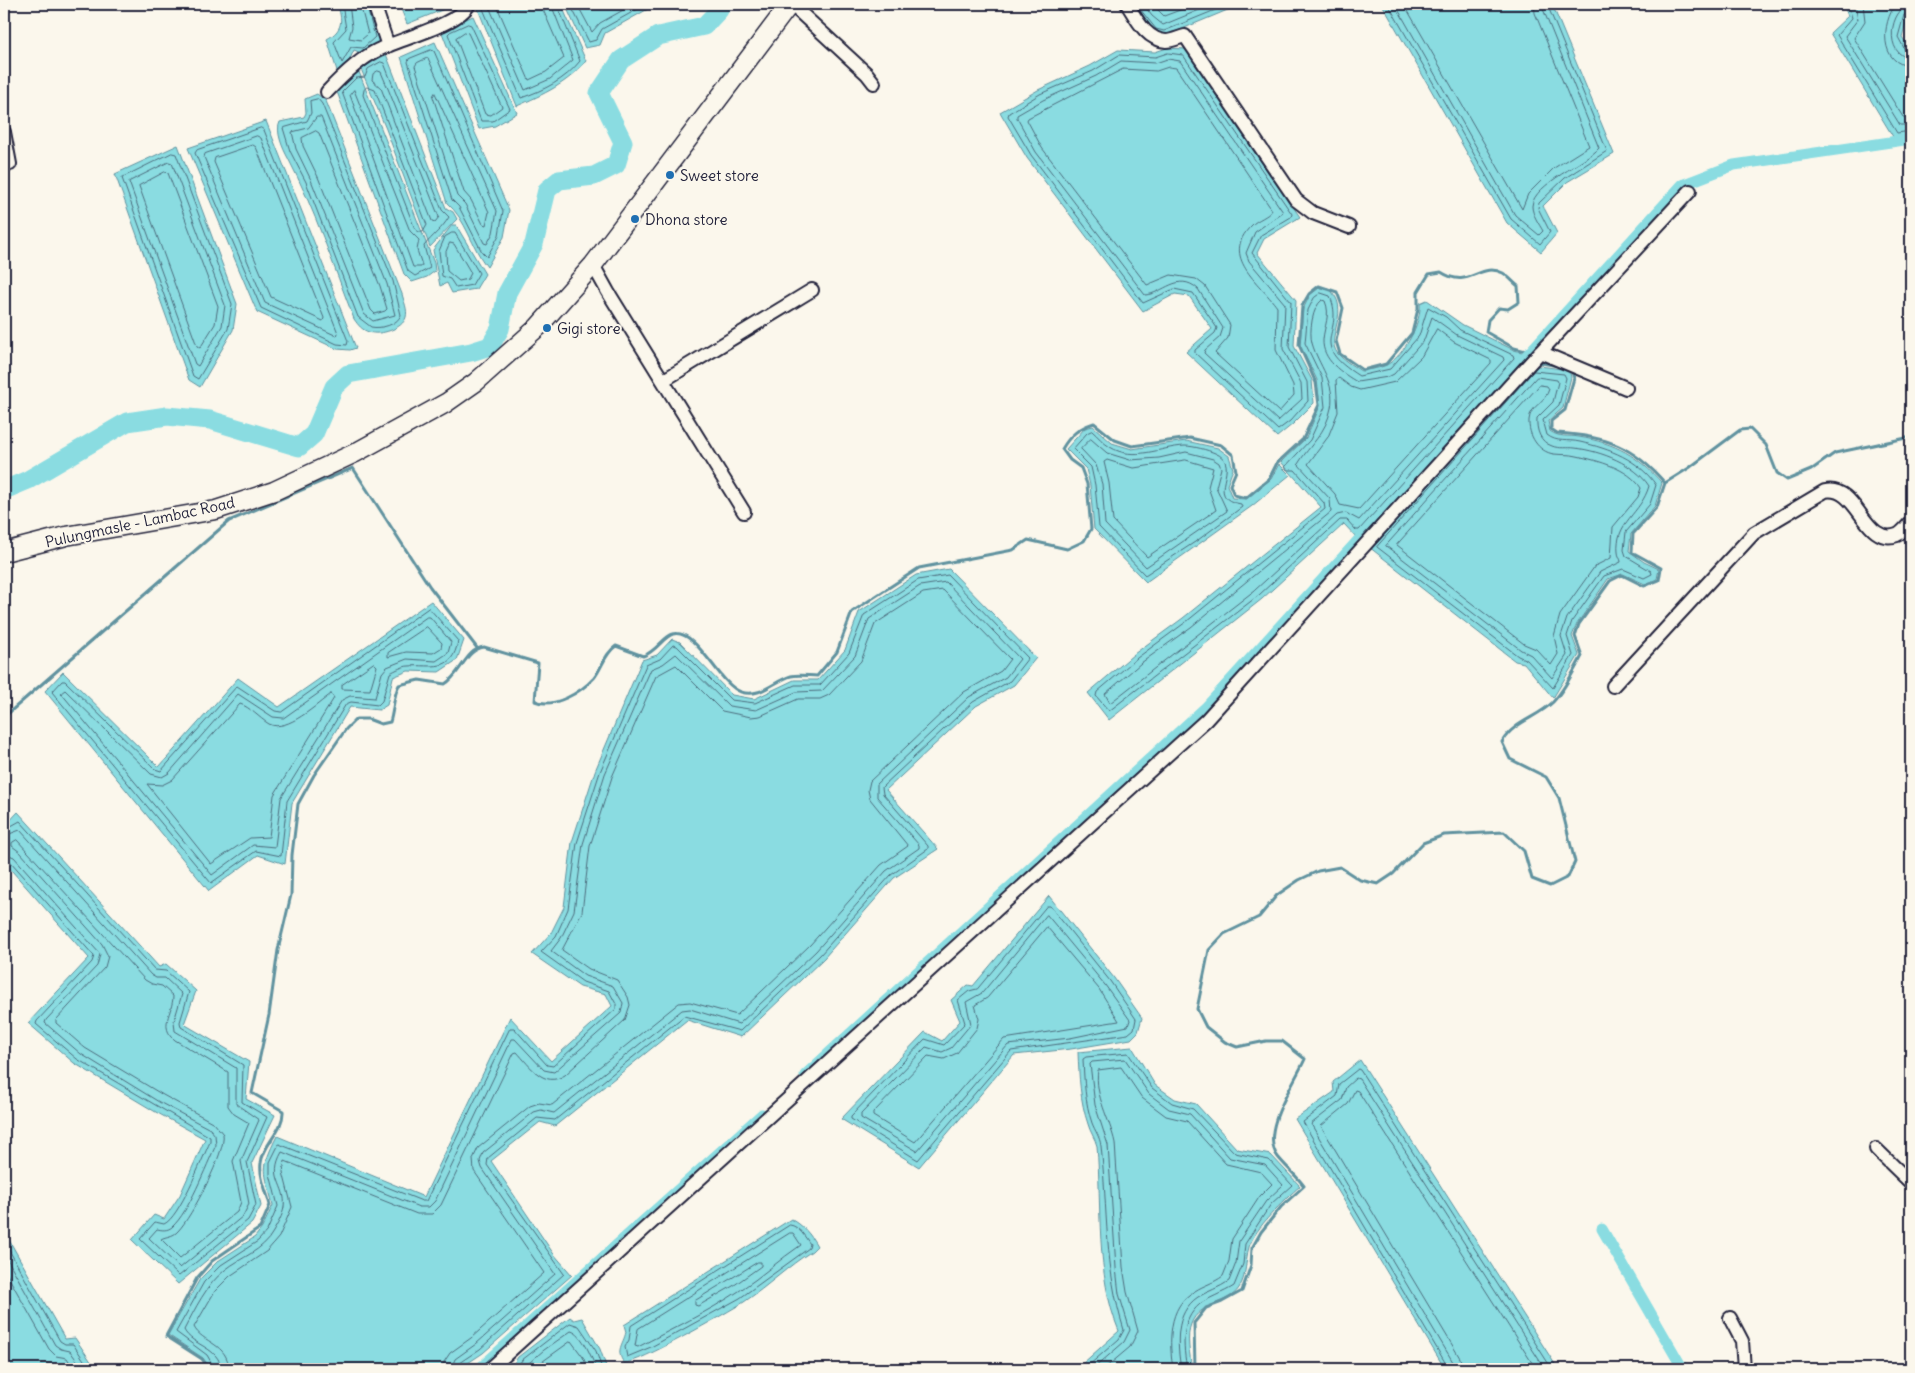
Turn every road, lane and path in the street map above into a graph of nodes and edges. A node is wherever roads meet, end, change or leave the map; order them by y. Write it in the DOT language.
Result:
graph roads {
  1 [pos="374,4"];
  2 [pos="469,4"];
  3 [pos="790,4"];
  4 [pos="1127,4"];
  5 [pos="388,46"];
  6 [pos="874,83"];
  7 [pos="327,92"];
  8 [pos="4,132"];
  9 [pos="10,164"];
  10 [pos="1690,190"];
  11 [pos="1349,227"];
  12 [pos="593,265"];
  13 [pos="812,290"];
  14 [pos="1535,357"];
  15 [pos="664,380"];
  16 [pos="1626,388"];
  17 [pos="744,512"];
  18 [pos="1911,522"];
  19 [pos="4,552"];
  20 [pos="1613,686"];
  21 [pos="1876,1149"];
  22 [pos="1911,1183"];
  23 [pos="1730,1318"];
  24 [pos="490,1369"];
  25 [pos="1744,1369"];
  1 -- 5 [label="street"];
  2 -- 5 [label="street"];
  3 -- 6 [label="street"];
  3 -- 12 [label="street, Pulungmasle - Lambac Road"];
  4 -- 11 [label="street"];
  5 -- 7 [label="street"];
  8 -- 9 [label="street"];
  10 -- 14 [label="street"];
  12 -- 15 [label="street"];
  12 -- 19 [label="street, Pulungmasle - Lambac Road"];
  13 -- 15 [label="street"];
  14 -- 16 [label="street"];
  14 -- 24 [label="street"];
  15 -- 17 [label="street"];
  18 -- 20 [label="street"];
  21 -- 22 [label="street"];
  23 -- 25 [label="street"];
}
